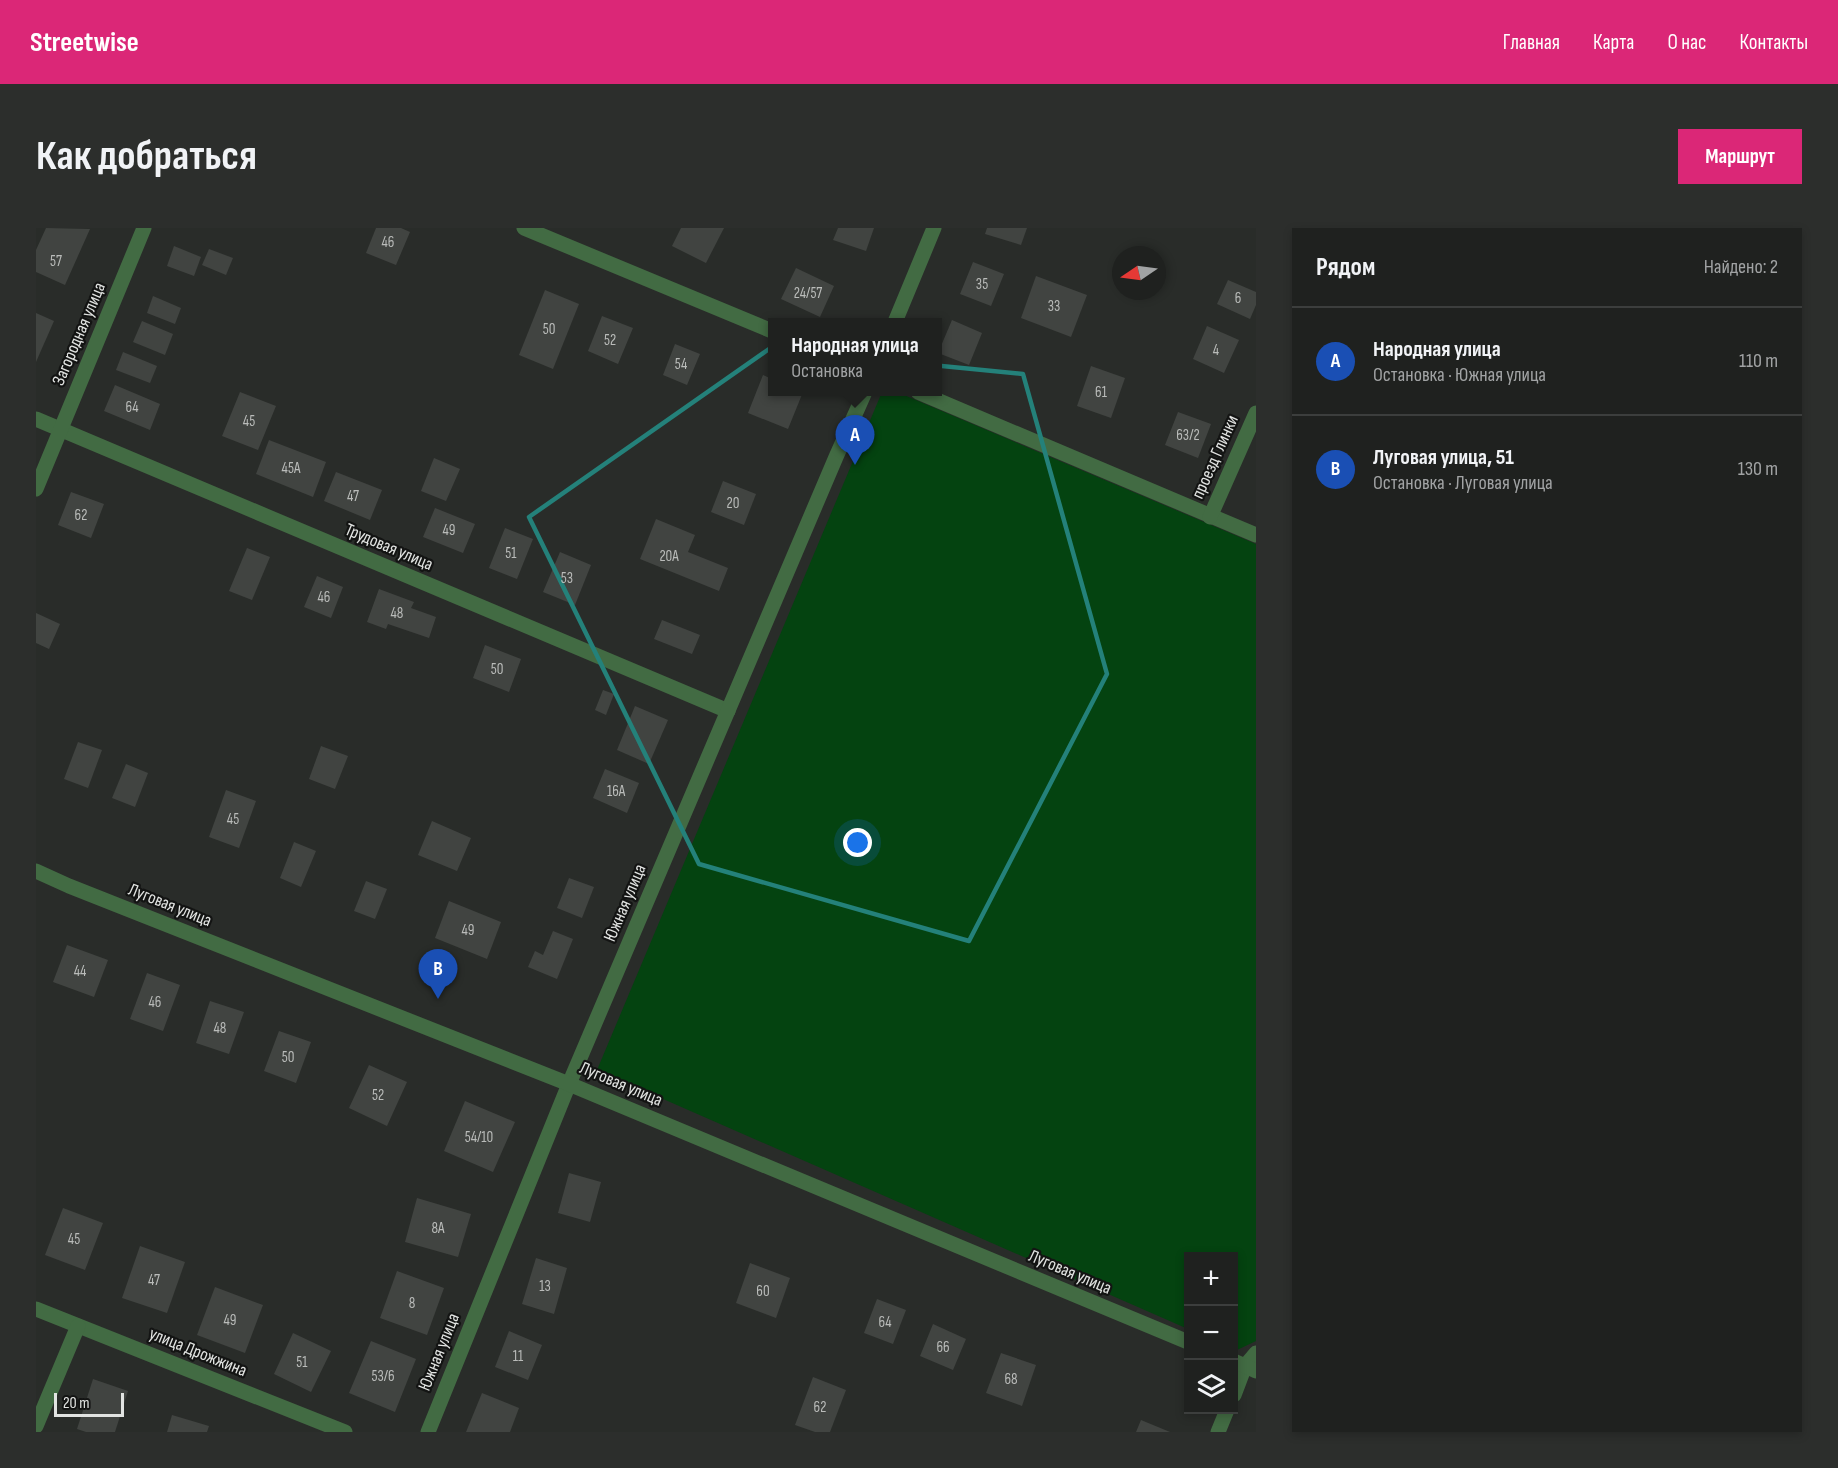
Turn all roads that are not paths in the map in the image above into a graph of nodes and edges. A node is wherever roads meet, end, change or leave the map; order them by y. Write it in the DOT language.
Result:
graph roads {
  1 [pos="144,228"];
  2 [pos="524,228"];
  3 [pos="934,228"];
  4 [pos="897,318"];
  5 [pos="768,329"];
  6 [pos="863,396"];
  7 [pos="927,396"];
  8 [pos="1256,413"];
  9 [pos="36,419"];
  10 [pos="60,429"];
  11 [pos="36,489"];
  12 [pos="1210,517"];
  13 [pos="1256,535"];
  14 [pos="728,711"];
  15 [pos="36,871"];
  16 [pos="569,1084"];
  17 [pos="36,1309"];
  18 [pos="78,1326"];
  19 [pos="1184,1340"];
  20 [pos="1256,1353"];
  21 [pos="1245,1366"];
  22 [pos="1238,1383"];
  23 [pos="1225,1414"];
  24 [pos="36,1426"];
  25 [pos="345,1432"];
  26 [pos="428,1432"];
  27 [pos="1218,1432"];
  1 -- 10 [label="street, Загородная улица"];
  2 -- 5 [label="street"];
  3 -- 4 [label="street"];
  6 -- 14 [label="street, Южная улица"];
  7 -- 12 [label="street"];
  8 -- 12 [label="street, проезд Глинки"];
  9 -- 10 [label="street, Трудовая улица"];
  10 -- 11 [label="street, Загородная улица"];
  10 -- 14 [label="street, Трудовая улица"];
  12 -- 13 [label="street"];
  14 -- 16 [label="street, Южная улица"];
  15 -- 16 [label="street, Луговая улица"];
  16 -- 19 [label="street, Луговая улица"];
  16 -- 26 [label="street, Южная улица"];
  17 -- 18 [label="street, улица Дрожжина"];
  18 -- 24 [label="street"];
  18 -- 25 [label="street, улица Дрожжина"];
  20 -- 21 [label="street"];
  21 -- 22 [label="street"];
  23 -- 27 [label="street"];
}
